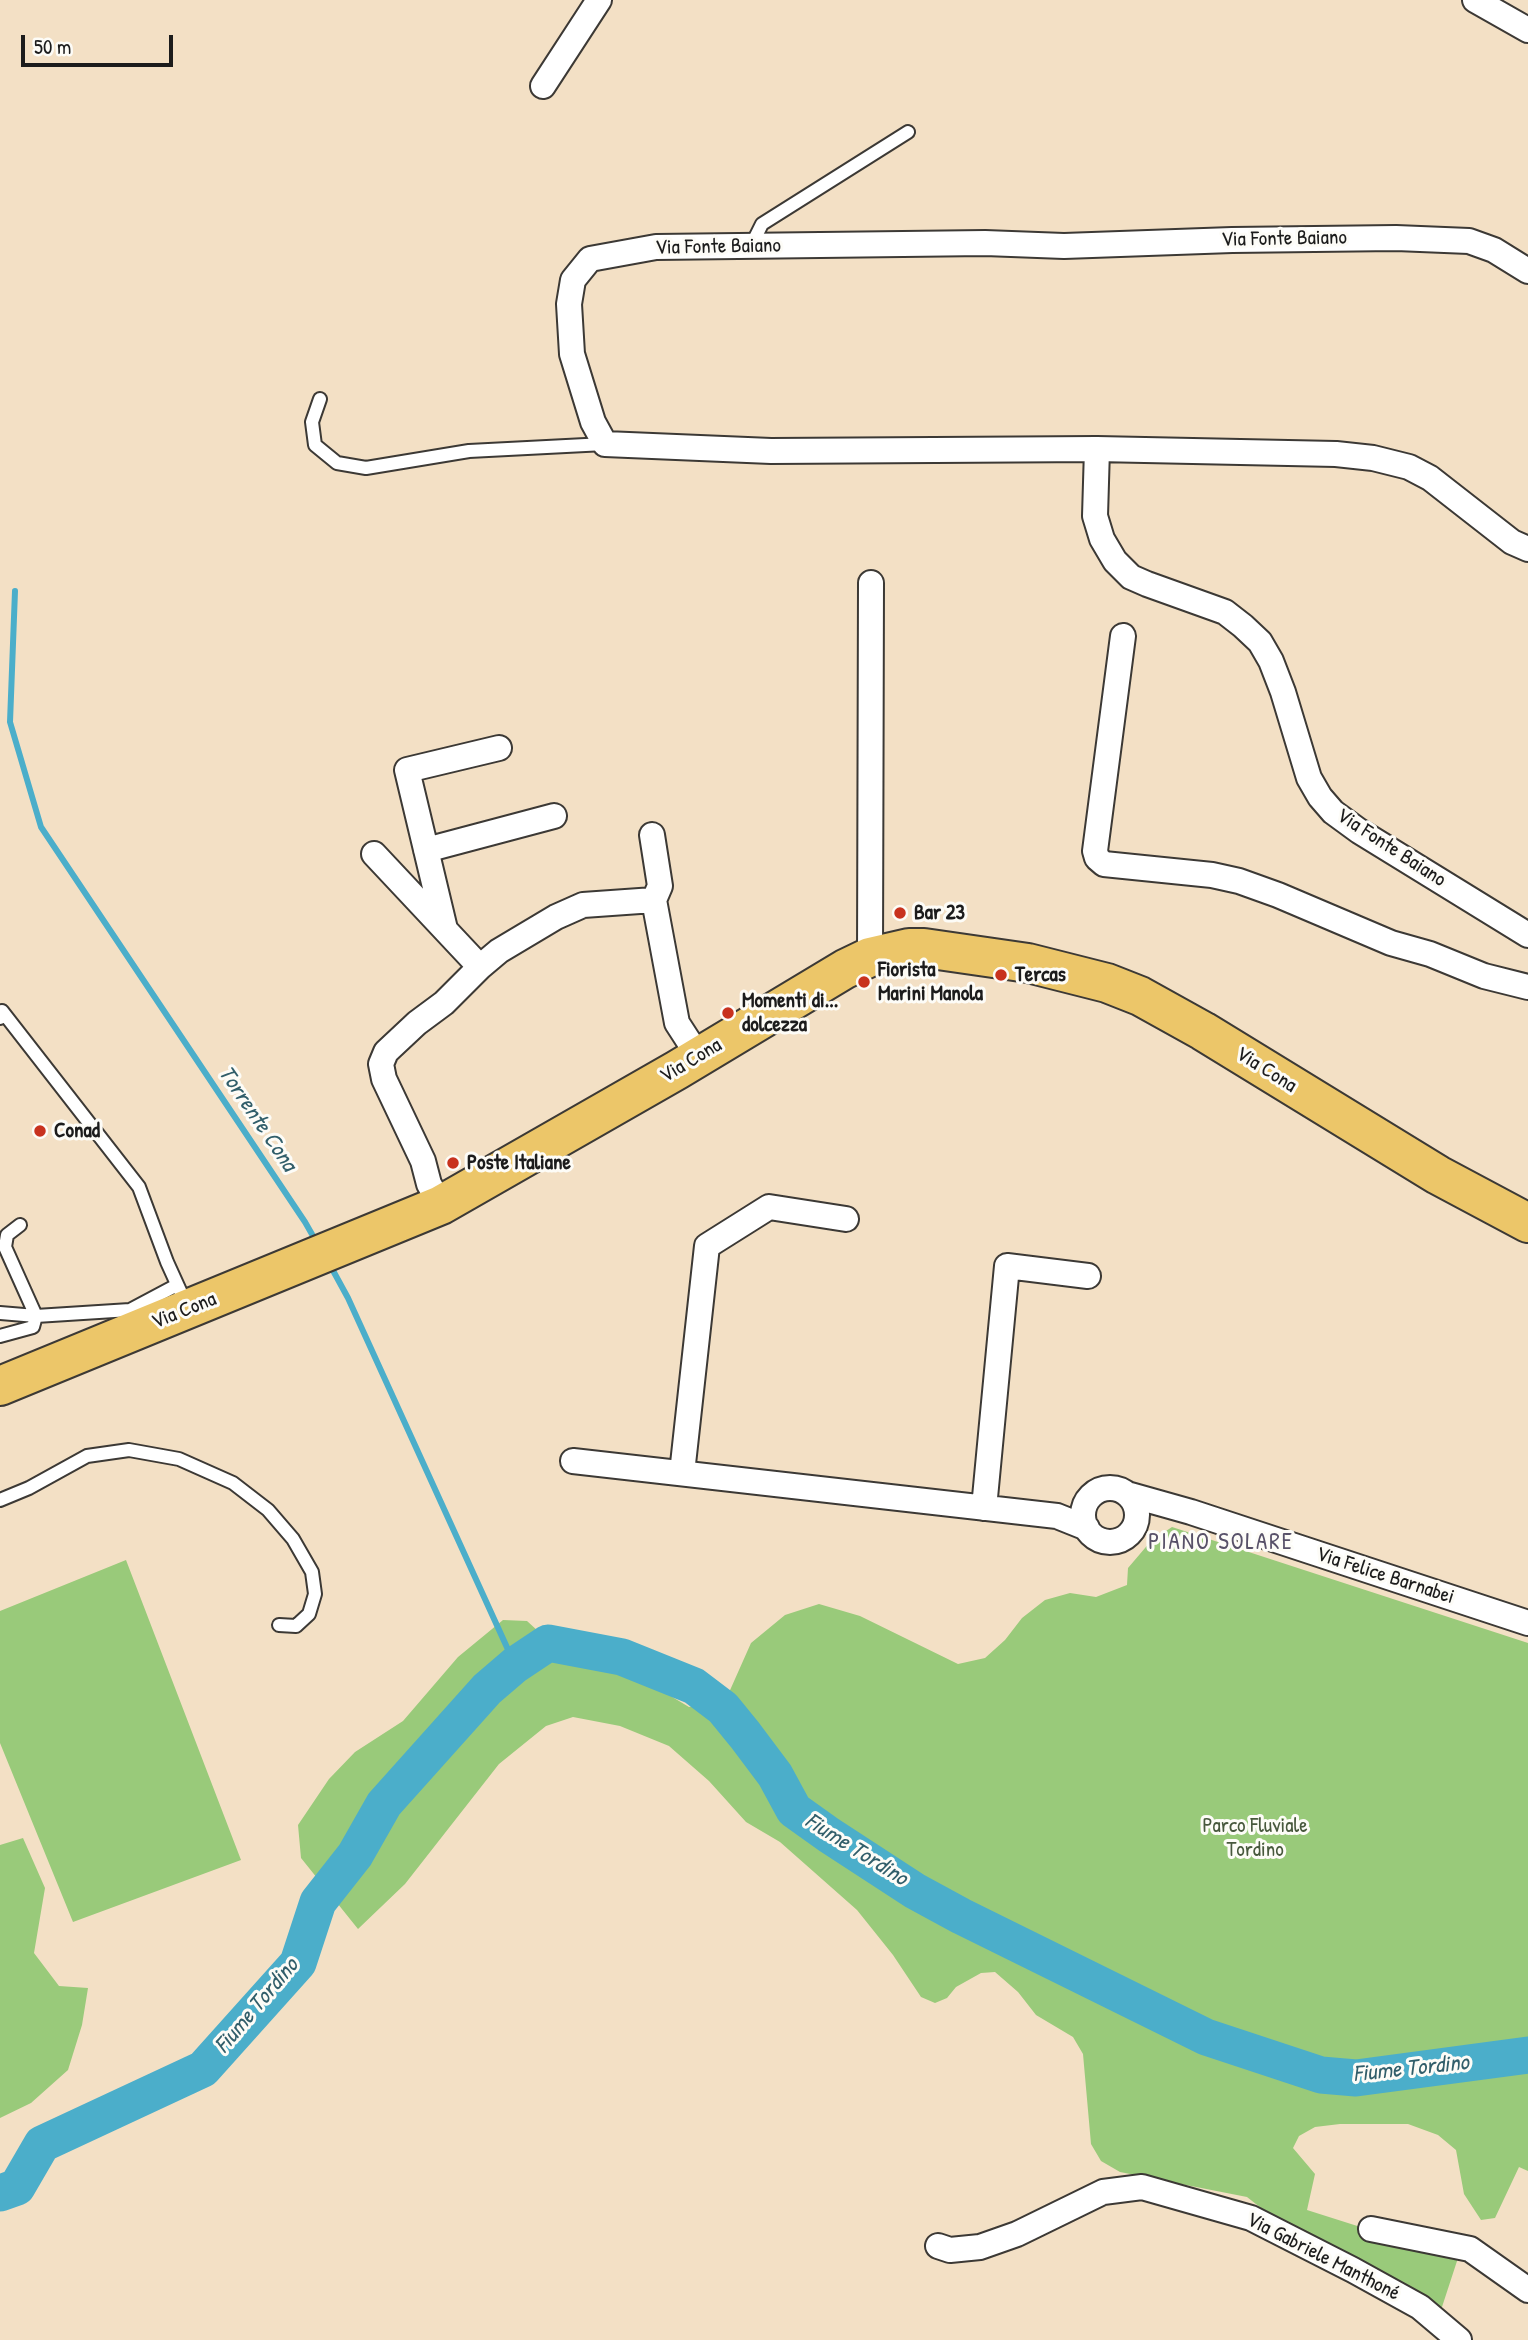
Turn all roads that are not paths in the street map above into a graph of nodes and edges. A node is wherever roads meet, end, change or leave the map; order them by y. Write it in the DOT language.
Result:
graph roads {
  1 [pos="598,0"];
  2 [pos="1475,0"];
  3 [pos="1528,30"];
  4 [pos="543,86"];
  5 [pos="908,132"];
  6 [pos="751,246"];
  7 [pos="1528,271"];
  8 [pos="320,399"];
  9 [pos="605,444"];
  10 [pos="1097,449"];
  11 [pos="1528,549"];
  12 [pos="871,583"];
  13 [pos="1124,636"];
  14 [pos="499,748"];
  15 [pos="554,816"];
  16 [pos="652,835"];
  17 [pos="426,850"];
  18 [pos="374,854"];
  19 [pos="654,900"];
  20 [pos="445,929"];
  21 [pos="1528,935"];
  22 [pos="870,957"];
  23 [pos="480,967"];
  24 [pos="1528,987"];
  25 [pos="1,1013"];
  26 [pos="699,1056"];
  27 [pos="434,1208"];
  28 [pos="846,1219"];
  29 [pos="1528,1223"];
  30 [pos="20,1225"];
  31 [pos="1088,1276"];
  32 [pos="193,1297"];
  33 [pos="0,1313"];
  34 [pos="36,1316"];
  35 [pos="137,1319"];
  36 [pos="0,1336"];
  37 [pos="0,1386"];
  38 [pos="573,1461"];
  39 [pos="682,1473"];
  40 [pos="1127,1494"];
  41 [pos="0,1500"];
  42 [pos="1161,1504"];
  43 [pos="984,1508"];
  44 [pos="1085,1518"];
  45 [pos="1136,1521"];
  46 [pos="1528,1623"];
  47 [pos="279,1625"];
  48 [pos="1371,2229"];
  49 [pos="938,2246"];
  50 [pos="1528,2290"];
  51 [pos="1460,2340"];
  1 -- 4 [label="street"];
  2 -- 3 [label="street"];
  5 -- 6 [label="lane"];
  6 -- 7 [label="street, Via Fonte Baiano"];
  6 -- 9 [label="street, Via Fonte Baiano"];
  8 -- 9 [label="lane"];
  9 -- 10 [label="street"];
  10 -- 11 [label="street"];
  10 -- 21 [label="street, Via Fonte Baiano"];
  12 -- 22 [label="street"];
  13 -- 24 [label="street"];
  14 -- 17 [label="street"];
  15 -- 17 [label="street"];
  16 -- 19 [label="street"];
  17 -- 20 [label="street"];
  18 -- 20 [label="street"];
  19 -- 23 [label="street"];
  19 -- 26 [label="street"];
  20 -- 23 [label="street"];
  22 -- 26 [label="main road, Via Cona"];
  22 -- 29 [label="main road, Via Cona"];
  23 -- 27 [label="street"];
  25 -- 32 [label="lane"];
  26 -- 27 [label="main road, Via Cona"];
  27 -- 32 [label="main road, Via Cona"];
  28 -- 39 [label="street"];
  30 -- 34 [label="lane"];
  31 -- 43 [label="street"];
  32 -- 35 [label="main road, Via Cona"];
  33 -- 34 [label="lane"];
  34 -- 35 [label="lane"];
  34 -- 36 [label="lane"];
  35 -- 37 [label="main road, Via Cona"];
  38 -- 39 [label="street"];
  39 -- 43 [label="street"];
  40 -- 42 [label="street, Via Felice Barnabei"];
  40 -- 44 [label="street"];
  40 -- 45 [label="street"];
  41 -- 47 [label="lane"];
  42 -- 45 [label="street"];
  42 -- 46 [label="street, Via Felice Barnabei"];
  43 -- 44 [label="street"];
  44 -- 45 [label="street"];
  48 -- 50 [label="street"];
  49 -- 51 [label="street, Via Gabriele Manthoné"];
}
